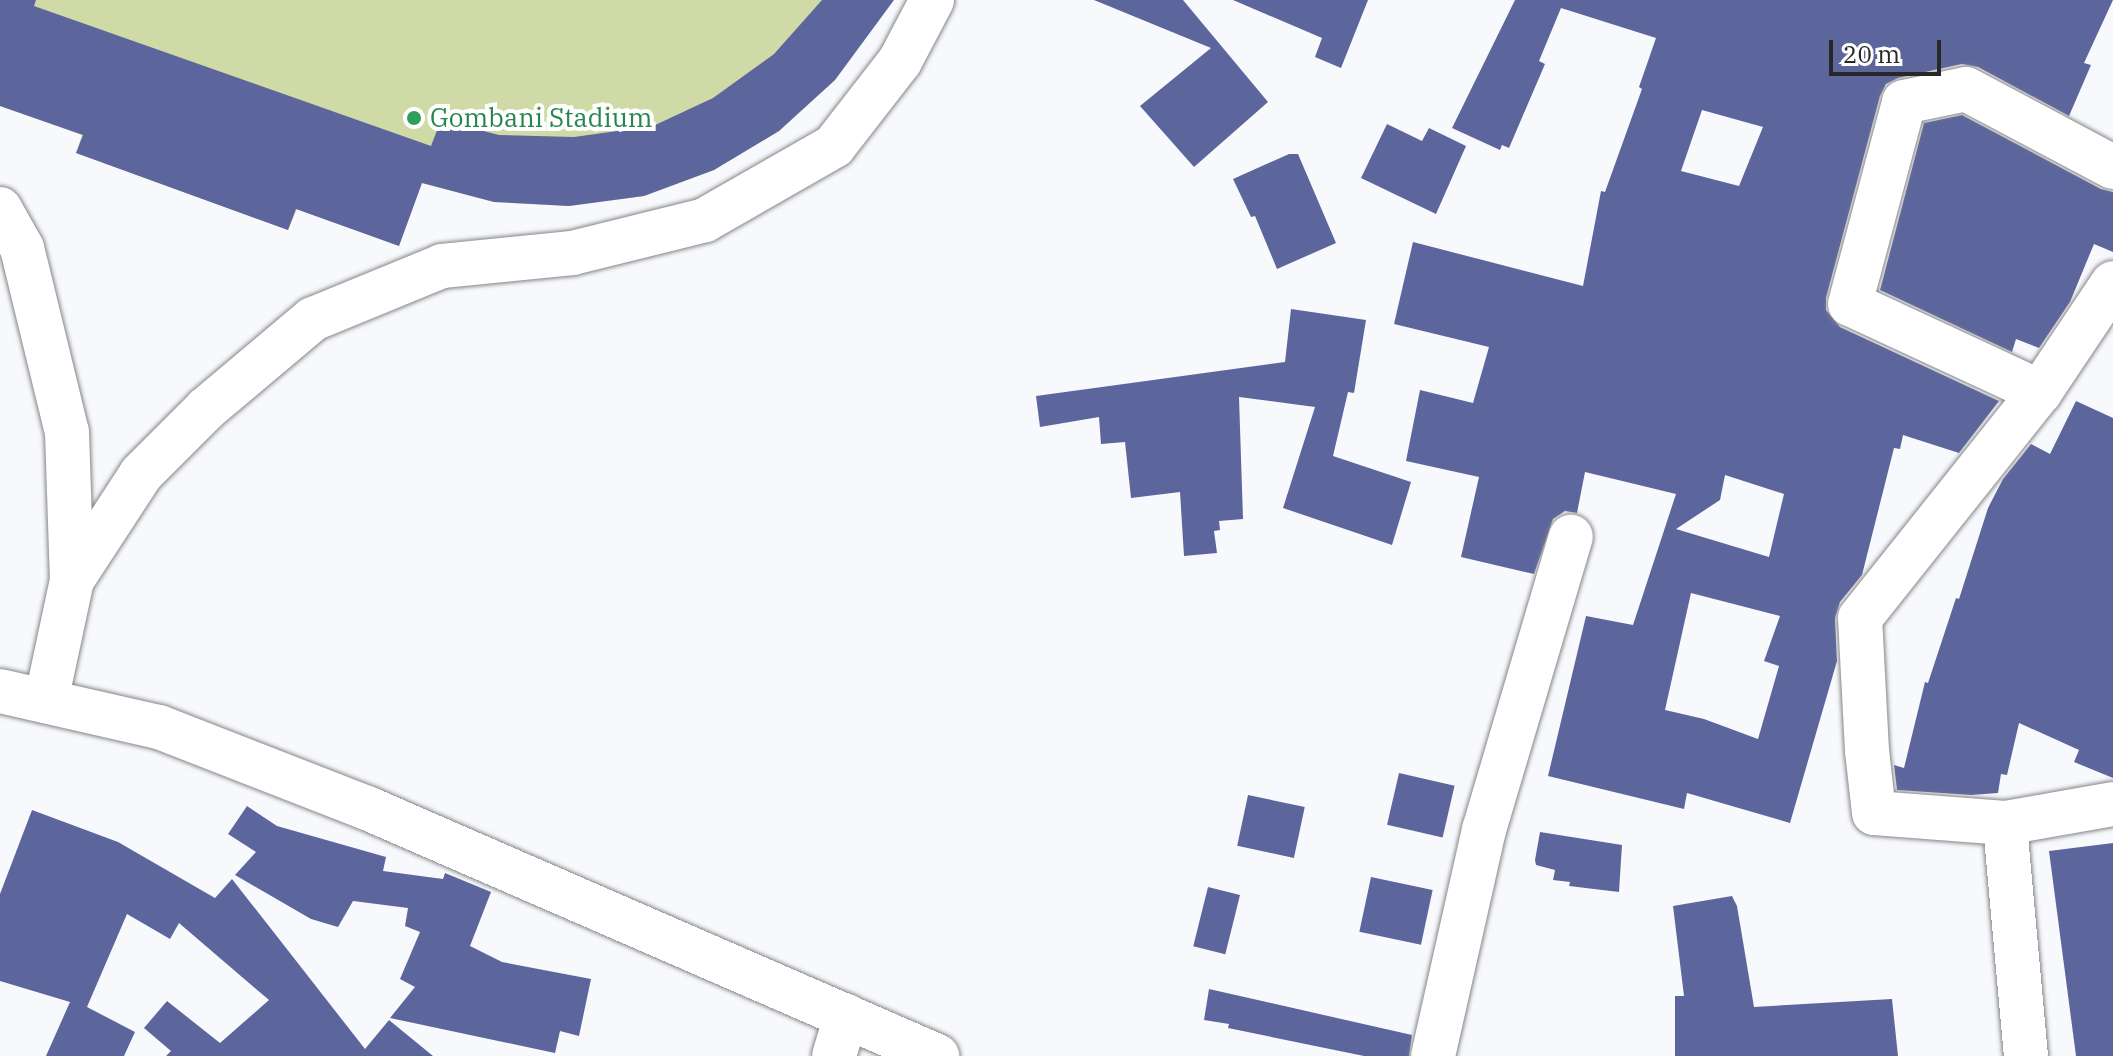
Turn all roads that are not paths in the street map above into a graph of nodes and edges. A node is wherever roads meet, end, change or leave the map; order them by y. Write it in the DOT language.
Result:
graph roads {
  1 [pos="932,0"];
  2 [pos="2113,167"];
  3 [pos="0,209"];
  4 [pos="2113,283"];
  5 [pos="2040,392"];
  6 [pos="1571,537"];
  7 [pos="72,580"];
  8 [pos="0,691"];
  9 [pos="46,701"];
  10 [pos="2113,804"];
  11 [pos="2005,823"];
  12 [pos="840,1036"];
  13 [pos="937,1056"];
  14 [pos="1433,1056"];
  15 [pos="2026,1056"];
  1 -- 7 [label="street"];
  2 -- 5 [label="street"];
  3 -- 7 [label="street"];
  4 -- 5 [label="street"];
  5 -- 11 [label="street"];
  6 -- 14 [label="street"];
  7 -- 9 [label="street"];
  8 -- 9 [label="street"];
  9 -- 12 [label="street"];
  10 -- 11 [label="street"];
  11 -- 15 [label="street"];
  12 -- 13 [label="street"];
}
